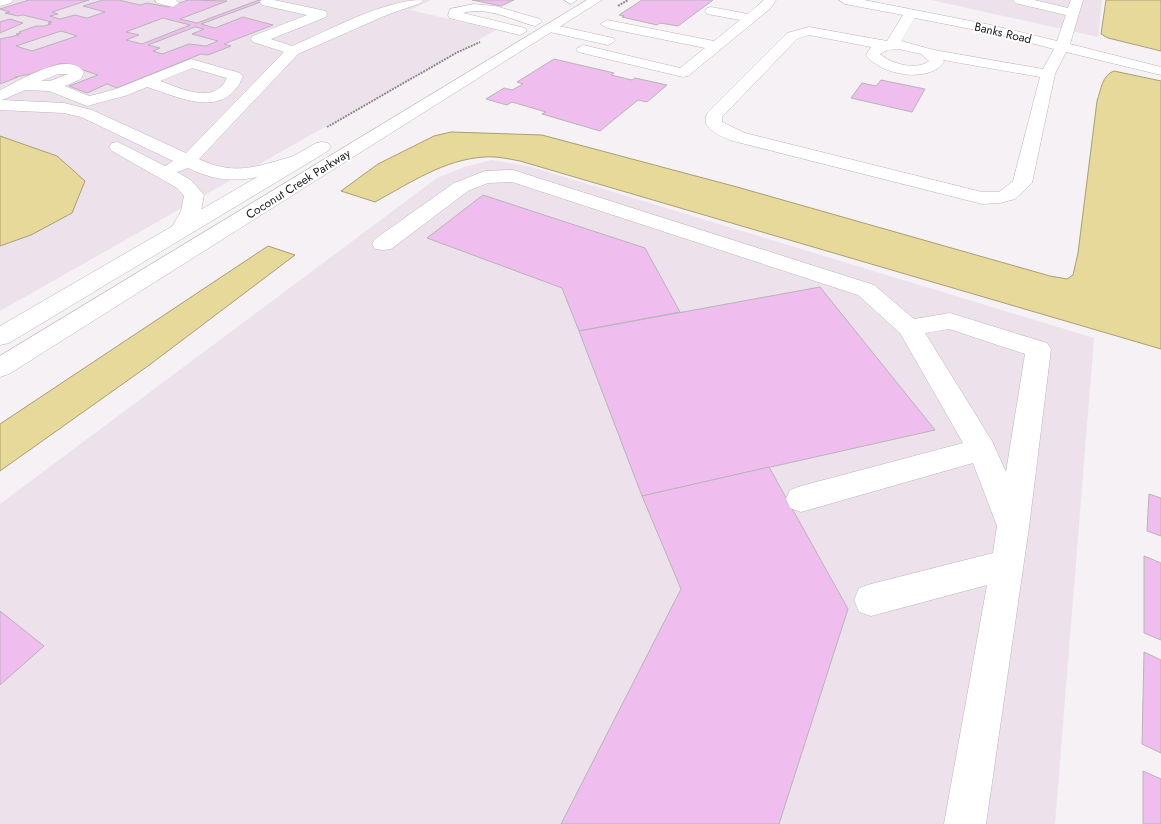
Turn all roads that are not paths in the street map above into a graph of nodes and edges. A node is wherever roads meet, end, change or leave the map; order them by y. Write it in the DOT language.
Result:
graph roads {
  1 [pos="7,0"];
  2 [pos="392,0"];
  3 [pos="570,0"];
  4 [pos="596,0"];
  5 [pos="844,0"];
  6 [pos="894,0"];
  7 [pos="1019,0"];
  8 [pos="1036,1"];
  9 [pos="0,2"];
  10 [pos="266,2"];
  11 [pos="413,2"];
  12 [pos="748,3"];
  13 [pos="767,3"];
  14 [pos="1075,6"];
  15 [pos="711,11"];
  16 [pos="911,13"];
  17 [pos="750,18"];
  18 [pos="607,24"];
  19 [pos="535,27"];
  20 [pos="715,28"];
  21 [pos="634,30"];
  22 [pos="734,31"];
  23 [pos="1063,41"];
  24 [pos="620,43"];
  25 [pos="716,46"];
  26 [pos="892,46"];
  27 [pos="583,49"];
  28 [pos="293,51"];
  29 [pos="601,53"];
  30 [pos="929,53"];
  31 [pos="681,56"];
  32 [pos="700,60"];
  33 [pos="1161,60"];
  34 [pos="1161,71"];
  35 [pos="1048,74"];
  36 [pos="146,82"];
  37 [pos="23,85"];
  38 [pos="52,86"];
  39 [pos="0,96"];
  40 [pos="0,105"];
  41 [pos="0,110"];
  42 [pos="367,121"];
  43 [pos="333,141"];
  44 [pos="299,160"];
  45 [pos="188,161"];
  46 [pos="163,173"];
  47 [pos="179,232"];
  48 [pos="383,244"];
  49 [pos="910,328"];
  50 [pos="0,338"];
  51 [pos="0,368"];
  52 [pos="982,449"];
  53 [pos="801,499"];
  54 [pos="1013,527"];
  55 [pos="1007,564"];
  56 [pos="871,600"];
  57 [pos="965,824"];
  1 -- 9 [label="main road"];
  2 -- 11 [label="main road"];
  3 -- 19 [label="main road, Coconut Creek Parkway"];
  4 -- 19 [label="main road, Coconut Creek Parkway"];
  5 -- 16 [label="main road, Banks Road"];
  6 -- 23 [label="main road, Banks Road"];
  7 -- 8 [label="main road"];
  8 -- 14 [label="main road"];
  10 -- 28 [label="main road"];
  11 -- 28 [label="main road"];
  12 -- 13 [label="main road"];
  13 -- 17 [label="main road"];
  14 -- 23 [label="main road"];
  15 -- 17 [label="main road"];
  16 -- 23 [label="main road, Banks Road"];
  16 -- 26 [label="main road"];
  17 -- 22 [label="main road"];
  18 -- 21 [label="main road"];
  19 -- 24 [label="main road"];
  19 -- 42 [label="main road, Coconut Creek Parkway"];
  19 -- 51 [label="main road, Coconut Creek Parkway"];
  20 -- 22 [label="main road"];
  21 -- 24 [label="main road"];
  21 -- 25 [label="main road"];
  22 -- 25 [label="main road"];
  23 -- 33 [label="main road, Banks Road"];
  23 -- 34 [label="main road, Banks Road"];
  23 -- 35 [label="main road"];
  24 -- 29 [label="main road"];
  25 -- 32 [label="main road"];
  26 -- 30 [label="main road"];
  26 -- 30 [label="main road"];
  26 -- 35 [label="main road"];
  27 -- 29 [label="main road"];
  28 -- 45 [label="main road"];
  29 -- 32 [label="main road"];
  30 -- 35 [label="main road"];
  31 -- 32 [label="main road"];
  36 -- 36 [label="main road"];
  36 -- 38 [label="main road"];
  37 -- 38 [label="main road"];
  37 -- 38 [label="main road"];
  37 -- 39 [label="main road"];
  40 -- 45 [label="main road"];
  41 -- 46 [label="main road"];
  43 -- 44 [label="main road, Coconut Creek Parkway"];
  44 -- 45 [label="main road"];
  44 -- 47 [label="main road, Coconut Creek Parkway"];
  45 -- 46 [label="main road"];
  46 -- 47 [label="main road"];
  47 -- 50 [label="main road, Coconut Creek Parkway"];
  48 -- 49 [label="main road"];
  49 -- 52 [label="main road"];
  49 -- 54 [label="main road"];
  52 -- 53 [label="main road"];
  52 -- 54 [label="main road"];
  54 -- 55 [label="main road"];
  55 -- 56 [label="main road"];
  55 -- 57 [label="main road"];
}
